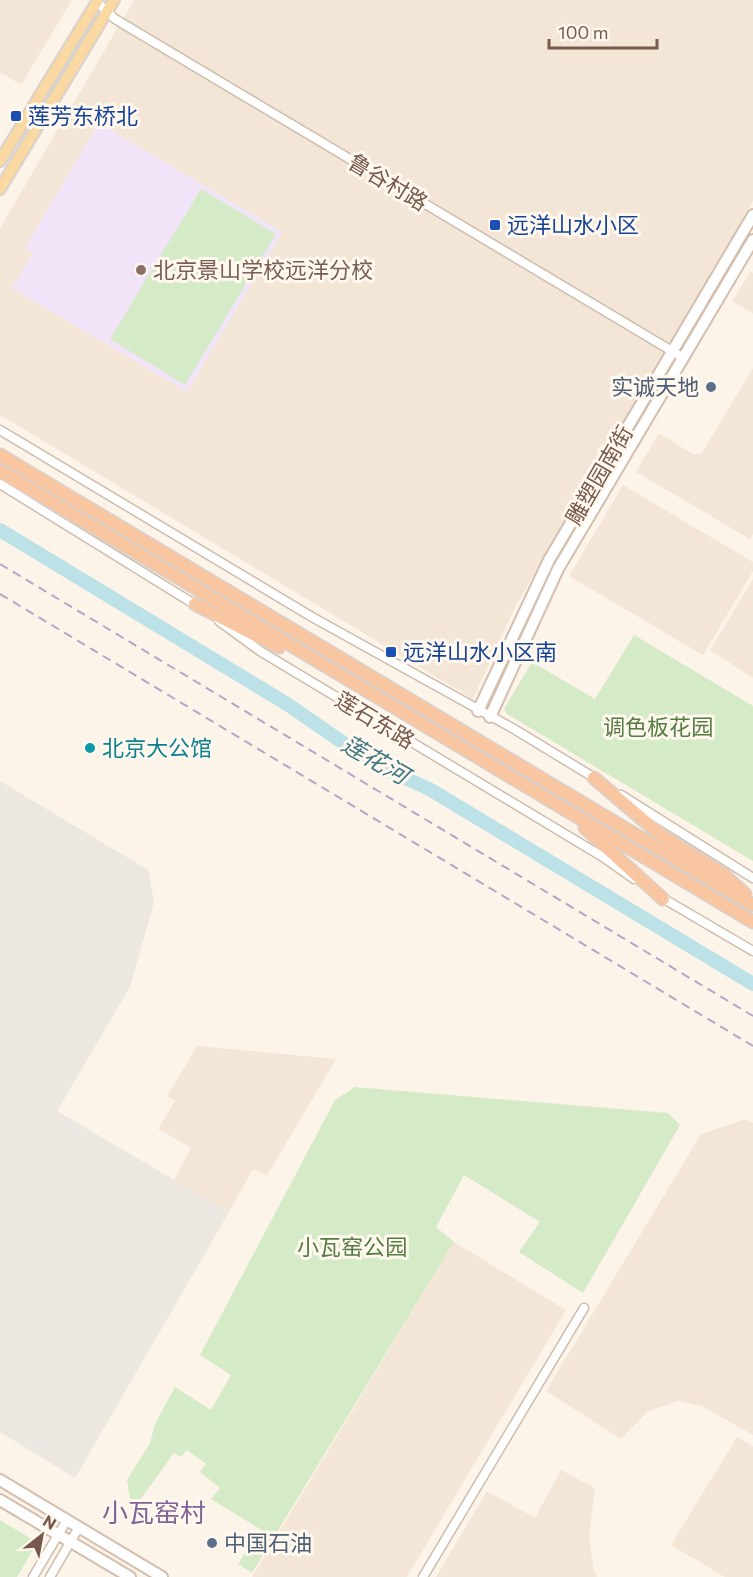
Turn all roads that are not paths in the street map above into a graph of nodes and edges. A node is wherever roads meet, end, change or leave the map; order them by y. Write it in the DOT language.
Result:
graph roads {
  1 [pos="114,0"];
  2 [pos="98,1"];
  3 [pos="106,13"];
  4 [pos="0,162"];
  5 [pos="0,189"];
  6 [pos="753,215"];
  7 [pos="753,240"];
  8 [pos="672,350"];
  9 [pos="682,357"];
  10 [pos="0,430"];
  11 [pos="0,455"];
  12 [pos="0,471"];
  13 [pos="0,484"];
  14 [pos="195,604"];
  15 [pos="380,699"];
  16 [pos="478,711"];
  17 [pos="490,717"];
  18 [pos="594,778"];
  19 [pos="564,809"];
  20 [pos="753,878"];
  21 [pos="663,899"];
  22 [pos="753,901"];
  23 [pos="753,905"];
  24 [pos="753,922"];
  25 [pos="753,951"];
  26 [pos="584,1308"];
  27 [pos="0,1480"];
  28 [pos="0,1500"];
  29 [pos="67,1520"];
  30 [pos="79,1527"];
  31 [pos="58,1534"];
  32 [pos="71,1542"];
  33 [pos="33,1577"];
  34 [pos="50,1577"];
  35 [pos="130,1577"];
  36 [pos="162,1577"];
  37 [pos="423,1577"];
  1 -- 3 [label="main road"];
  2 -- 3 [label="street, 鲁谷村路"];
  2 -- 4 [label="main road"];
  3 -- 5 [label="main road"];
  3 -- 8 [label="street, 鲁谷村路"];
  6 -- 8 [label="main road, 雕塑园南街"];
  7 -- 9 [label="main road, 雕塑园南街"];
  8 -- 9 [label="street, 鲁谷村路"];
  8 -- 16 [label="main road, 雕塑园南街"];
  9 -- 17 [label="main road, 雕塑园南街"];
  10 -- 16 [label="street"];
  11 -- 23 [label="highway, 莲石东路"];
  12 -- 15 [label="highway, 莲石东路"];
  13 -- 14 [label="street, 莲石东路"];
  14 -- 15 [label="highway"];
  14 -- 21 [label="street, 莲石东路"];
  15 -- 19 [label="highway, 莲石东路"];
  16 -- 17 [label="street"];
  17 -- 18 [label="street"];
  18 -- 20 [label="street"];
  18 -- 22 [label="highway"];
  19 -- 21 [label="highway"];
  19 -- 24 [label="highway, 莲石东路"];
  21 -- 25 [label="street, 莲石东路"];
  26 -- 37 [label="street"];
  27 -- 29 [label="main road"];
  28 -- 31 [label="main road"];
  29 -- 30 [label="main road"];
  29 -- 31 [label="street"];
  30 -- 32 [label="street"];
  30 -- 36 [label="main road"];
  31 -- 32 [label="main road"];
  31 -- 33 [label="street"];
  32 -- 34 [label="street"];
  32 -- 35 [label="main road"];
}
